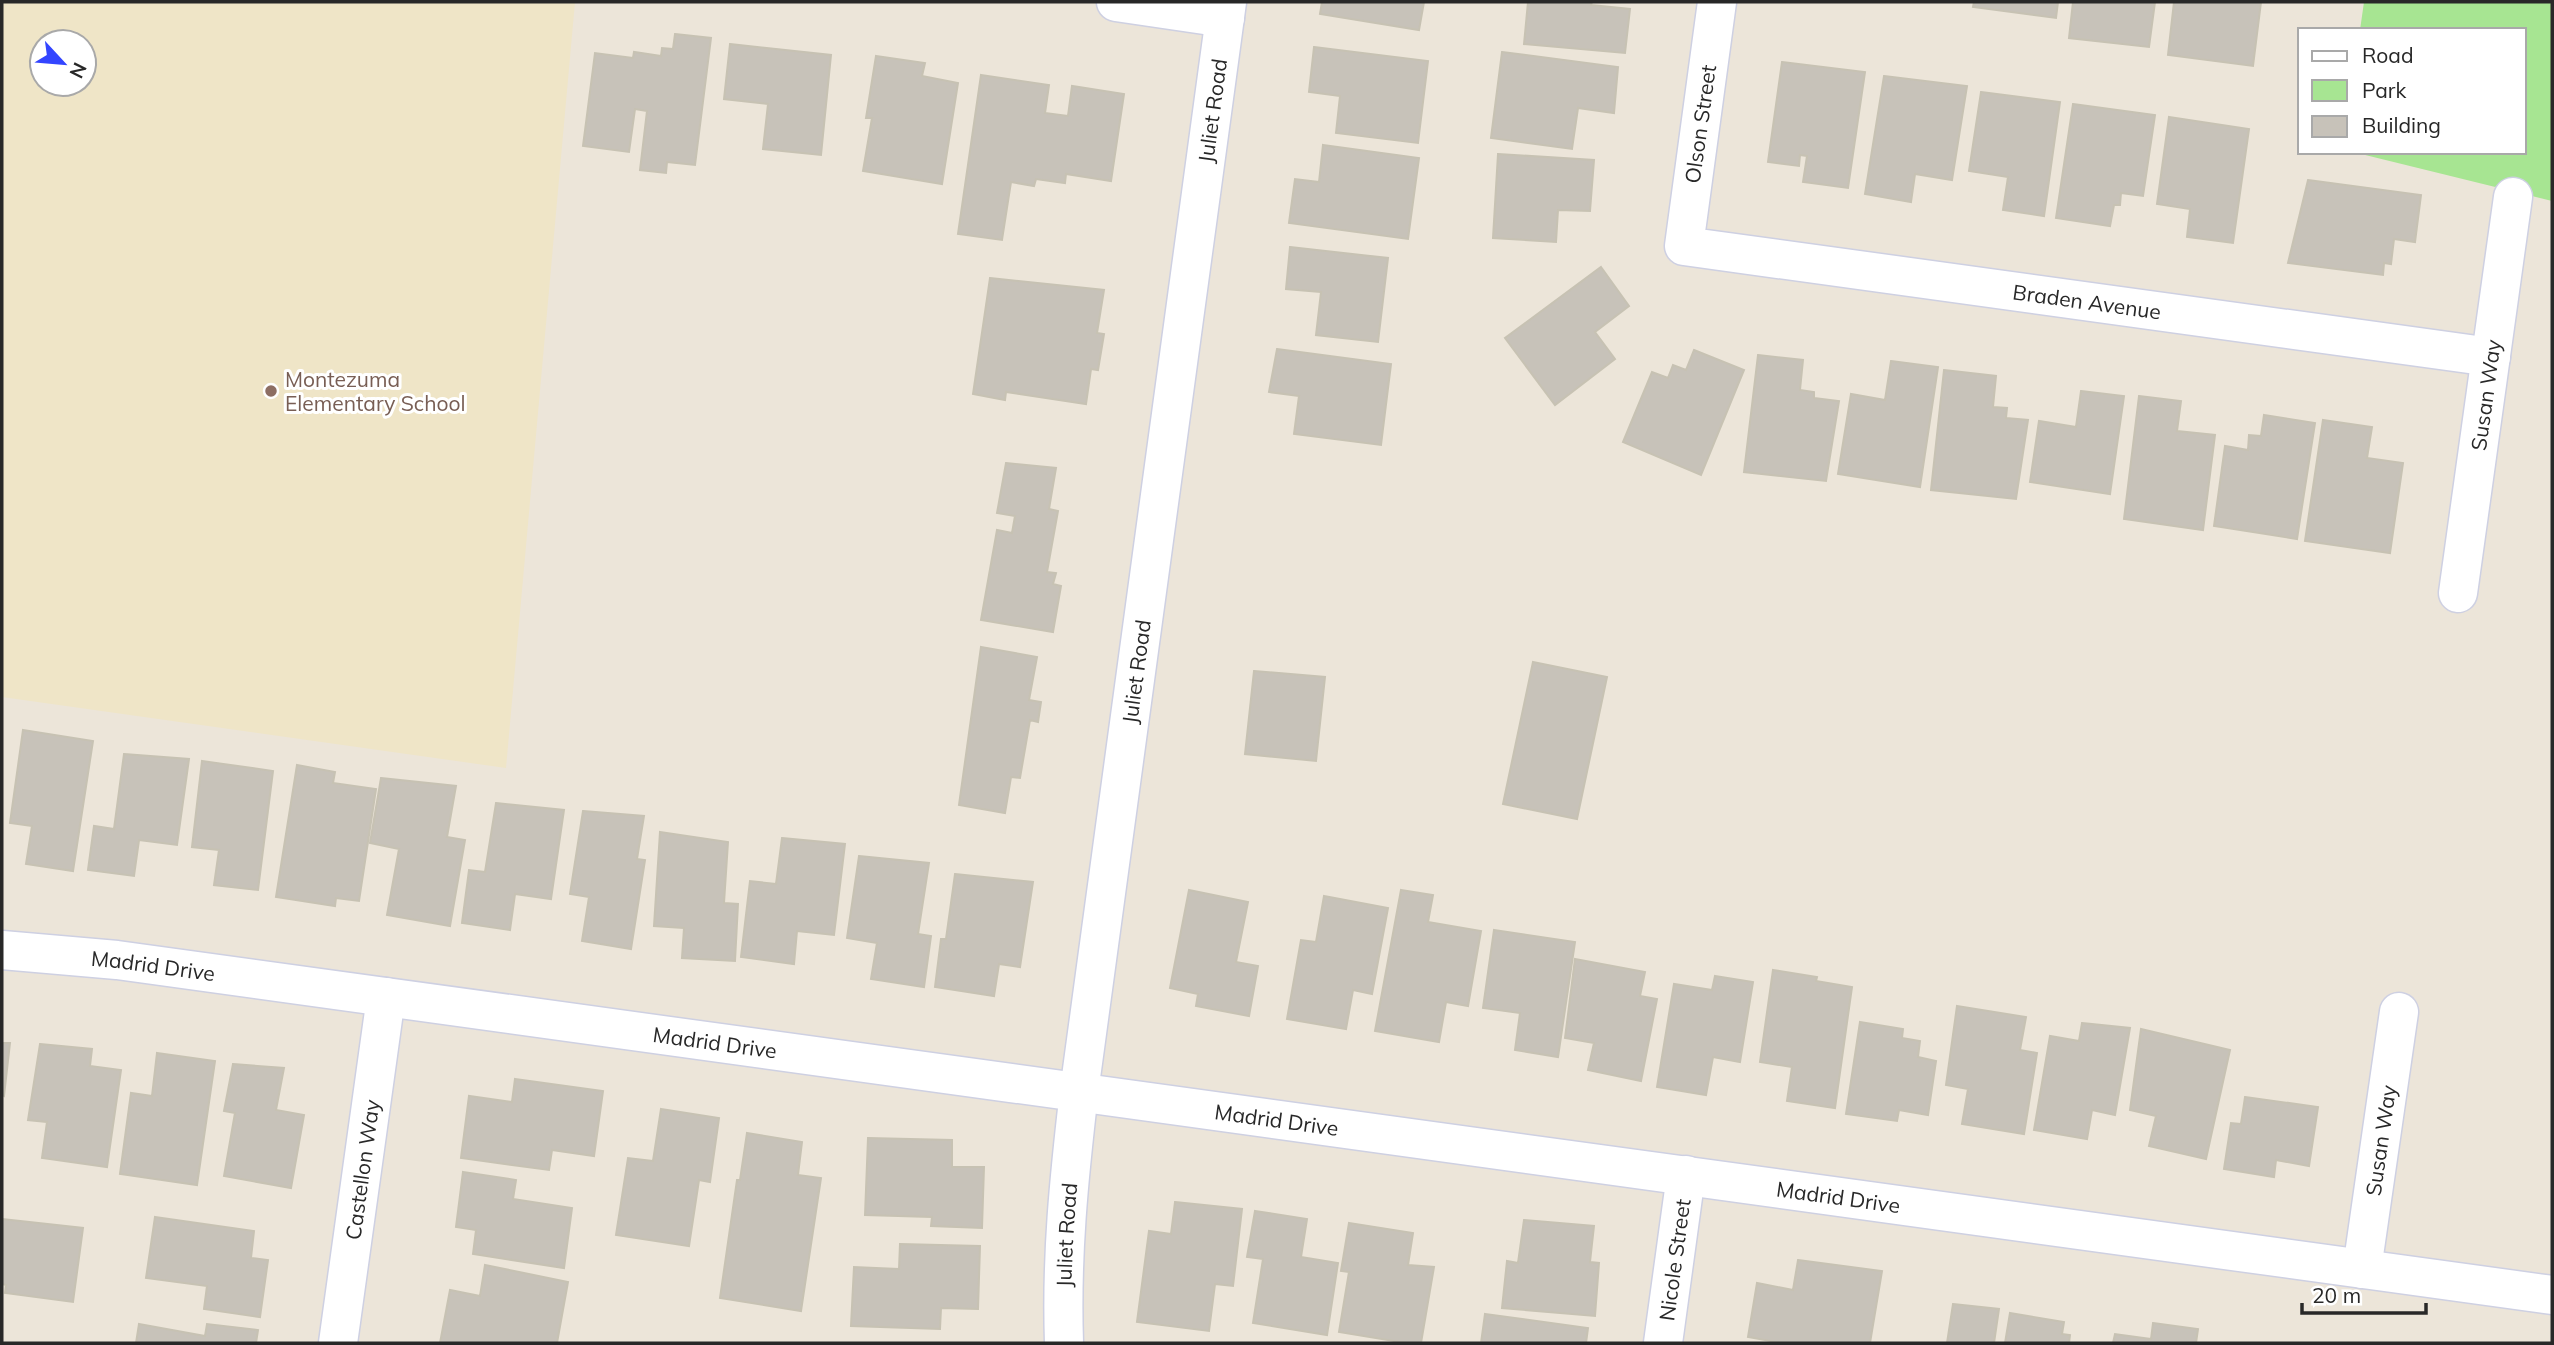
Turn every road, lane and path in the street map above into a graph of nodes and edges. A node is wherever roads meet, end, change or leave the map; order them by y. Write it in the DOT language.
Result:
graph roads {
  1 [pos="1116,2"];
  2 [pos="1717,2"];
  3 [pos="1226,10"];
  4 [pos="2513,197"];
  5 [pos="1684,246"];
  6 [pos="2491,357"];
  7 [pos="2458,593"];
  8 [pos="2,950"];
  9 [pos="386,997"];
  10 [pos="2399,1012"];
  11 [pos="1079,1092"];
  12 [pos="1686,1175"];
  13 [pos="2362,1269"];
  14 [pos="2552,1295"];
  15 [pos="338,1343"];
  16 [pos="1064,1343"];
  17 [pos="1663,1343"];
  1 -- 3 [label="street"];
  2 -- 5 [label="street, Olson Street"];
  3 -- 11 [label="street, Juliet Road"];
  4 -- 6 [label="street, Susan Way"];
  5 -- 6 [label="street, Braden Avenue"];
  6 -- 7 [label="street, Susan Way"];
  8 -- 9 [label="street, Madrid Drive"];
  9 -- 11 [label="street, Madrid Drive"];
  9 -- 15 [label="street, Castellon Way"];
  10 -- 13 [label="street, Susan Way"];
  11 -- 12 [label="street, Madrid Drive"];
  11 -- 16 [label="street, Juliet Road"];
  12 -- 13 [label="street, Madrid Drive"];
  12 -- 17 [label="street, Nicole Street"];
  13 -- 14 [label="street, Madrid Drive"];
}
